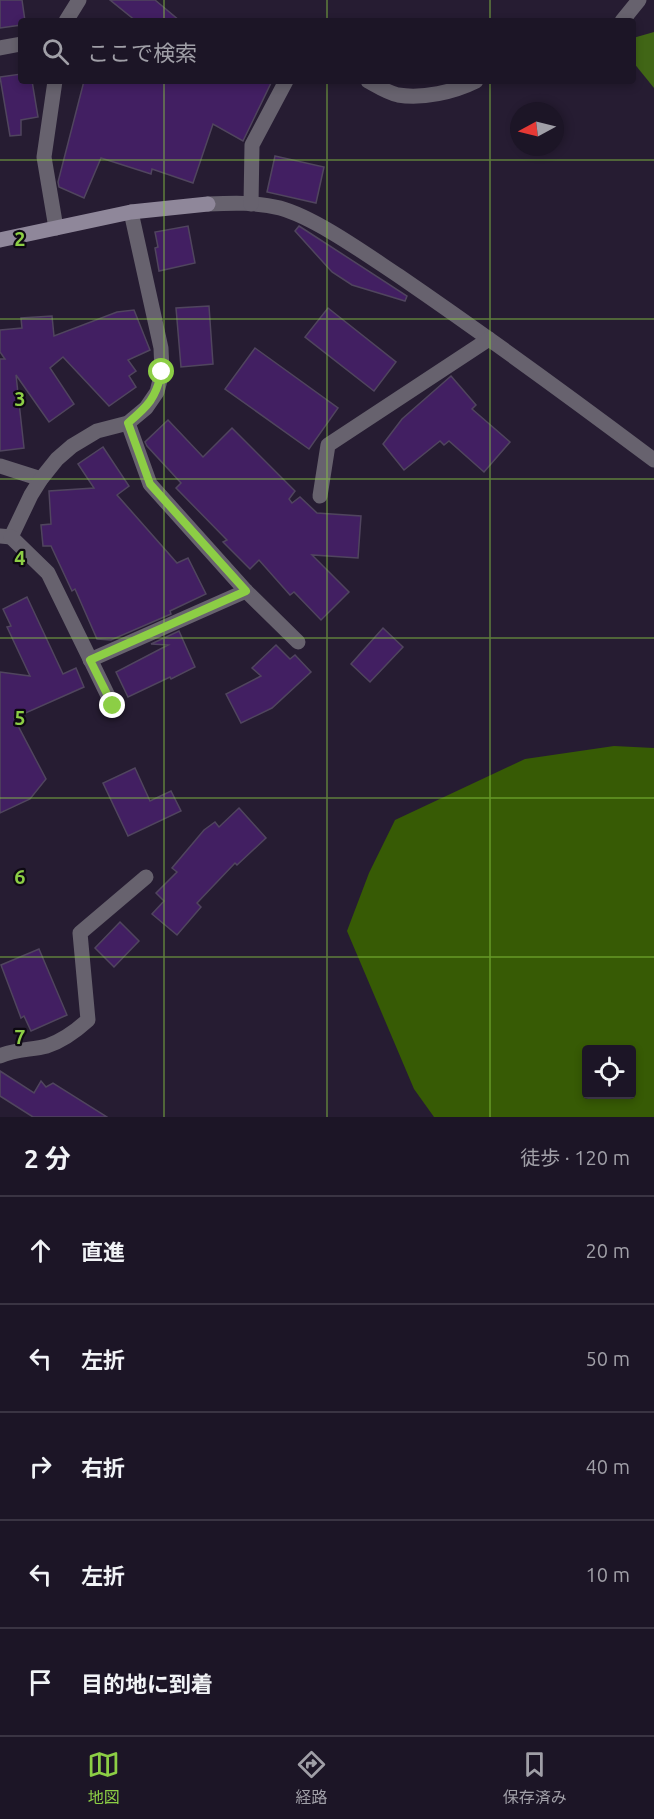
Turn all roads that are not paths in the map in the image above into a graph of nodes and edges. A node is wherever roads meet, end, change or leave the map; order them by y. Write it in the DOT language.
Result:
graph roads {
  1 [pos="79,0"];
  2 [pos="639,0"];
  3 [pos="68,18"];
  4 [pos="624,18"];
  5 [pos="18,45"];
  6 [pos="0,48"];
  7 [pos="55,84"];
  8 [pos="284,84"];
  9 [pos="374,84"];
  10 [pos="470,84"];
  11 [pos="251,204"];
  12 [pos="130,212"];
  13 [pos="56,228"];
  14 [pos="0,240"];
  15 [pos="489,339"];
  16 [pos="128,423"];
  17 [pos="654,460"];
  18 [pos="0,466"];
  19 [pos="41,479"];
  20 [pos="320,496"];
  21 [pos="6,537"];
  22 [pos="246,591"];
  23 [pos="298,642"];
  24 [pos="90,660"];
  25 [pos="113,706"];
  26 [pos="146,877"];
  27 [pos="0,1056"];
  1 -- 3 [label="street"];
  2 -- 4 [label="street"];
  5 -- 6 [label="street"];
  7 -- 13 [label="street"];
  8 -- 11 [label="street"];
  9 -- 10 [label="street"];
  11 -- 12 [label="street"];
  11 -- 15 [label="street"];
  12 -- 13 [label="street"];
  12 -- 16 [label="street"];
  13 -- 14 [label="street"];
  15 -- 17 [label="street"];
  15 -- 20 [label="street"];
  16 -- 19 [label="street"];
  16 -- 22 [label="street"];
  18 -- 19 [label="street"];
  19 -- 21 [label="street"];
  21 -- 24 [label="street"];
  22 -- 23 [label="street"];
  22 -- 24 [label="street"];
  24 -- 25 [label="street"];
  26 -- 27 [label="street"];
}
